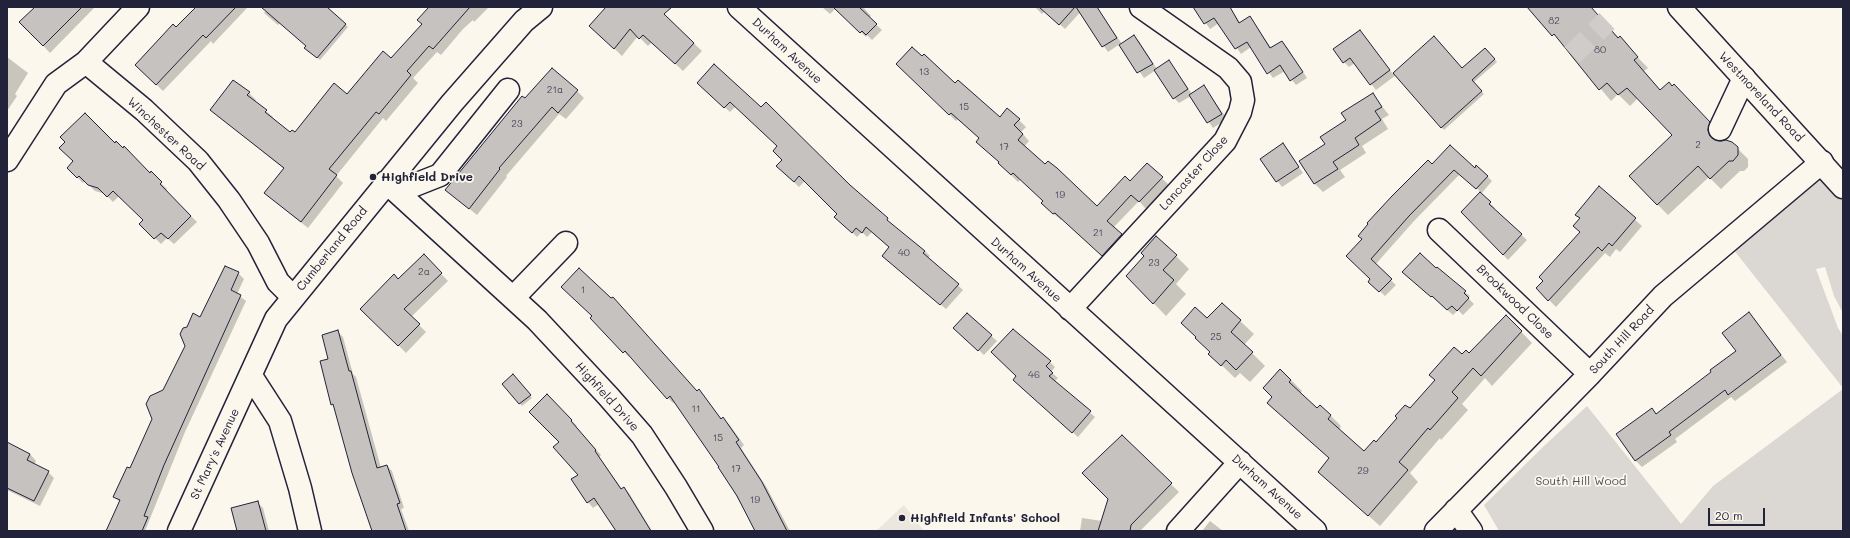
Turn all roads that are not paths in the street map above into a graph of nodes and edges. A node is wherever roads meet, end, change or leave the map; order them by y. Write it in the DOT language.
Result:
graph roads {
  1 [pos="138,7"];
  2 [pos="541,7"];
  3 [pos="739,7"];
  4 [pos="1142,7"];
  5 [pos="1679,7"];
  6 [pos="86,62"];
  7 [pos="1744,78"];
  8 [pos="508,90"];
  9 [pos="1720,129"];
  10 [pos="7,160"];
  11 [pos="1822,162"];
  12 [pos="391,187"];
  13 [pos="1843,187"];
  14 [pos="1439,230"];
  15 [pos="566,243"];
  16 [pos="293,297"];
  17 [pos="513,298"];
  18 [pos="1070,309"];
  19 [pos="1590,374"];
  20 [pos="251,376"];
  21 [pos="1240,462"];
  22 [pos="1456,510"];
  23 [pos="179,531"];
  24 [pos="310,531"];
  25 [pos="702,531"];
  26 [pos="1178,531"];
  27 [pos="1315,531"];
  28 [pos="1436,531"];
  29 [pos="1471,531"];
  1 -- 6 [label="street"];
  2 -- 12 [label="street, Cumberland Road"];
  3 -- 18 [label="street, Durham Avenue"];
  4 -- 18 [label="street, Lancaster Close"];
  5 -- 7 [label="street, Westmoreland Road"];
  6 -- 10 [label="street"];
  6 -- 16 [label="street, Winchester Road"];
  7 -- 9 [label="street"];
  7 -- 11 [label="street, Westmoreland Road"];
  8 -- 12 [label="street"];
  11 -- 13 [label="street, Westmoreland Road"];
  11 -- 19 [label="street, South Hill Road"];
  12 -- 16 [label="street, Cumberland Road"];
  12 -- 17 [label="street, Highfield Drive"];
  14 -- 19 [label="street, Brookwood Close"];
  15 -- 17 [label="street"];
  16 -- 20 [label="street, Cumberland Road"];
  17 -- 25 [label="street, Highfield Drive"];
  18 -- 21 [label="street, Durham Avenue"];
  19 -- 22 [label="street, South Hill Road"];
  20 -- 23 [label="street, St Mary's Avenue"];
  20 -- 24 [label="street"];
  21 -- 26 [label="street"];
  21 -- 27 [label="street, Durham Avenue"];
  22 -- 28 [label="street, South Hill Road"];
  22 -- 29 [label="street"];
}
